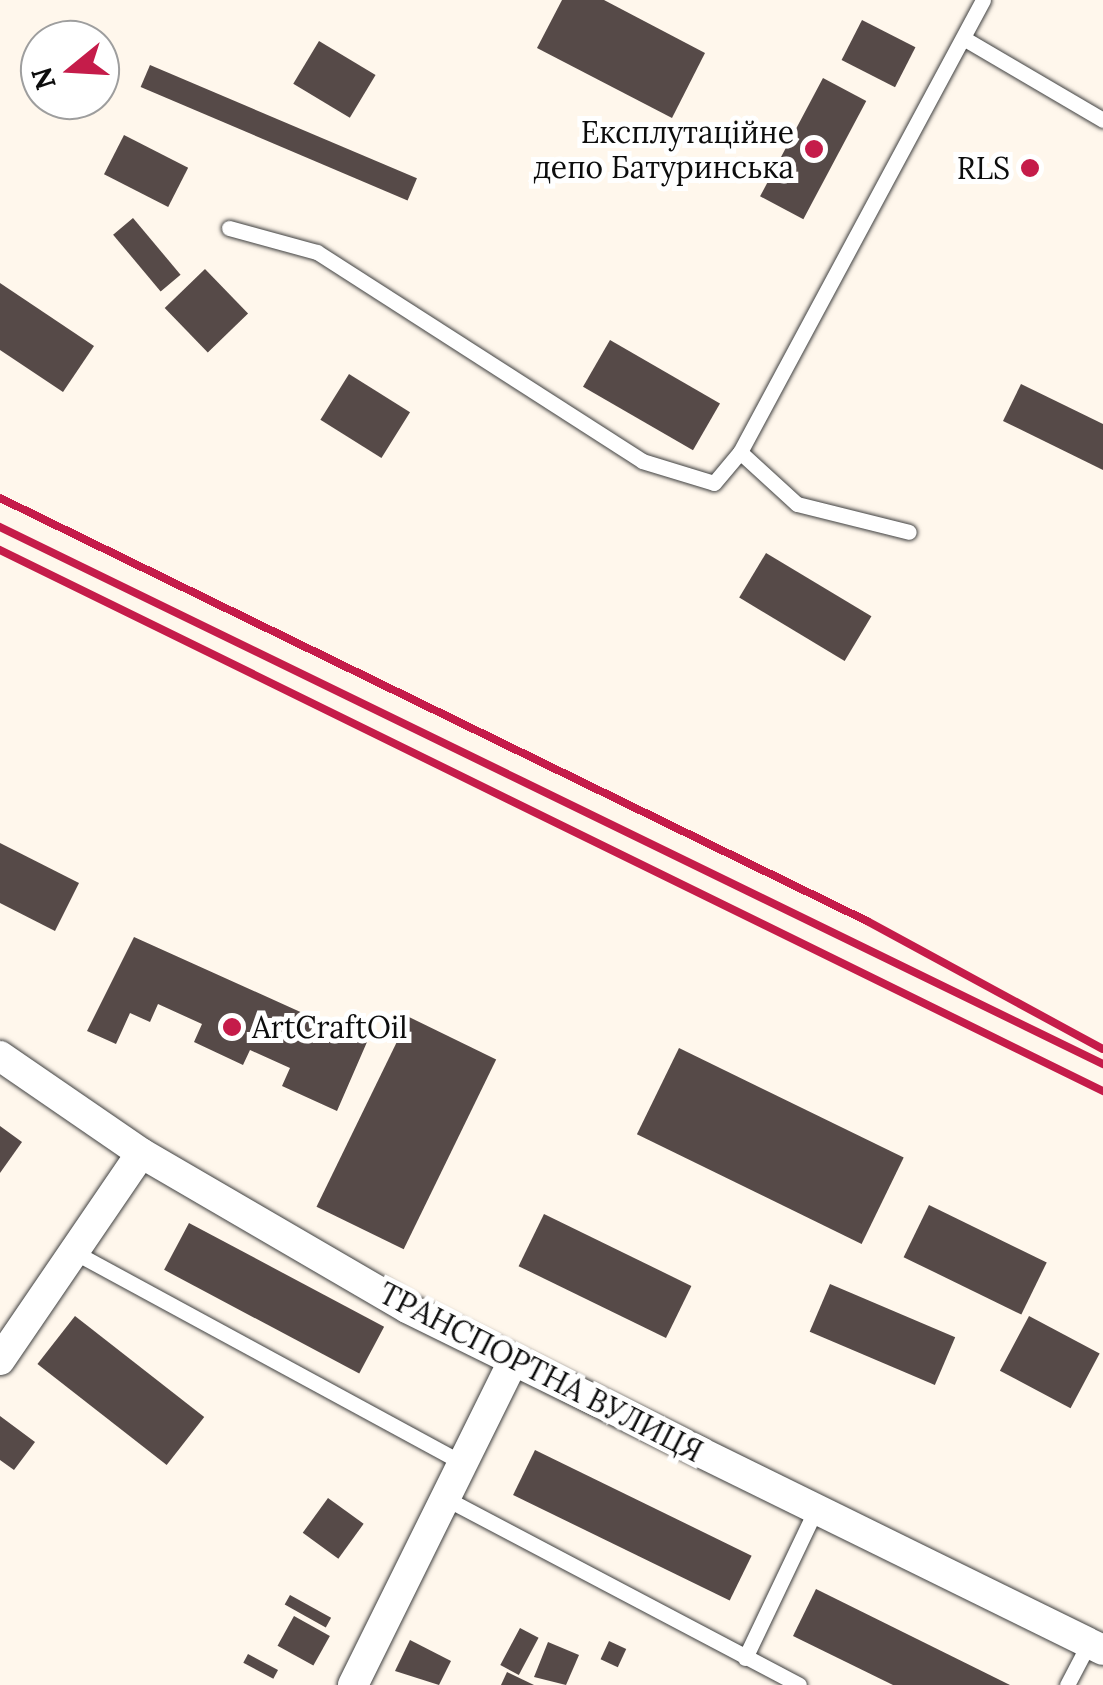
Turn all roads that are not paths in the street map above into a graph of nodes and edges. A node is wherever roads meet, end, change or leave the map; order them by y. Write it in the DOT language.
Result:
graph roads {
  1 [pos="984,0"];
  2 [pos="965,39"];
  3 [pos="1103,120"];
  4 [pos="229,228"];
  5 [pos="740,452"];
  6 [pos="909,532"];
  7 [pos="0,1056"];
  8 [pos="141,1154"];
  9 [pos="74,1252"];
  10 [pos="0,1360"];
  11 [pos="513,1361"];
  12 [pos="462,1464"];
  13 [pos="445,1498"];
  14 [pos="816,1509"];
  15 [pos="1096,1646"];
  16 [pos="745,1658"];
  17 [pos="354,1685"];
  18 [pos="798,1685"];
  19 [pos="1067,1685"];
  1 -- 2 [label="lane"];
  2 -- 3 [label="lane"];
  2 -- 5 [label="lane"];
  4 -- 5 [label="lane"];
  5 -- 6 [label="lane"];
  7 -- 8 [label="street, ТРАНСПОРТНА ВУЛИЦЯ"];
  8 -- 9 [label="street"];
  8 -- 11 [label="street, ТРАНСПОРТНА ВУЛИЦЯ"];
  9 -- 10 [label="street"];
  9 -- 12 [label="lane"];
  11 -- 12 [label="street"];
  11 -- 14 [label="street, ТРАНСПОРТНА ВУЛИЦЯ"];
  12 -- 13 [label="street"];
  13 -- 16 [label="lane"];
  13 -- 17 [label="street"];
  14 -- 15 [label="street, ТРАНСПОРТНА ВУЛИЦЯ"];
  14 -- 16 [label="lane"];
  15 -- 19 [label="lane"];
  16 -- 18 [label="lane"];
}
